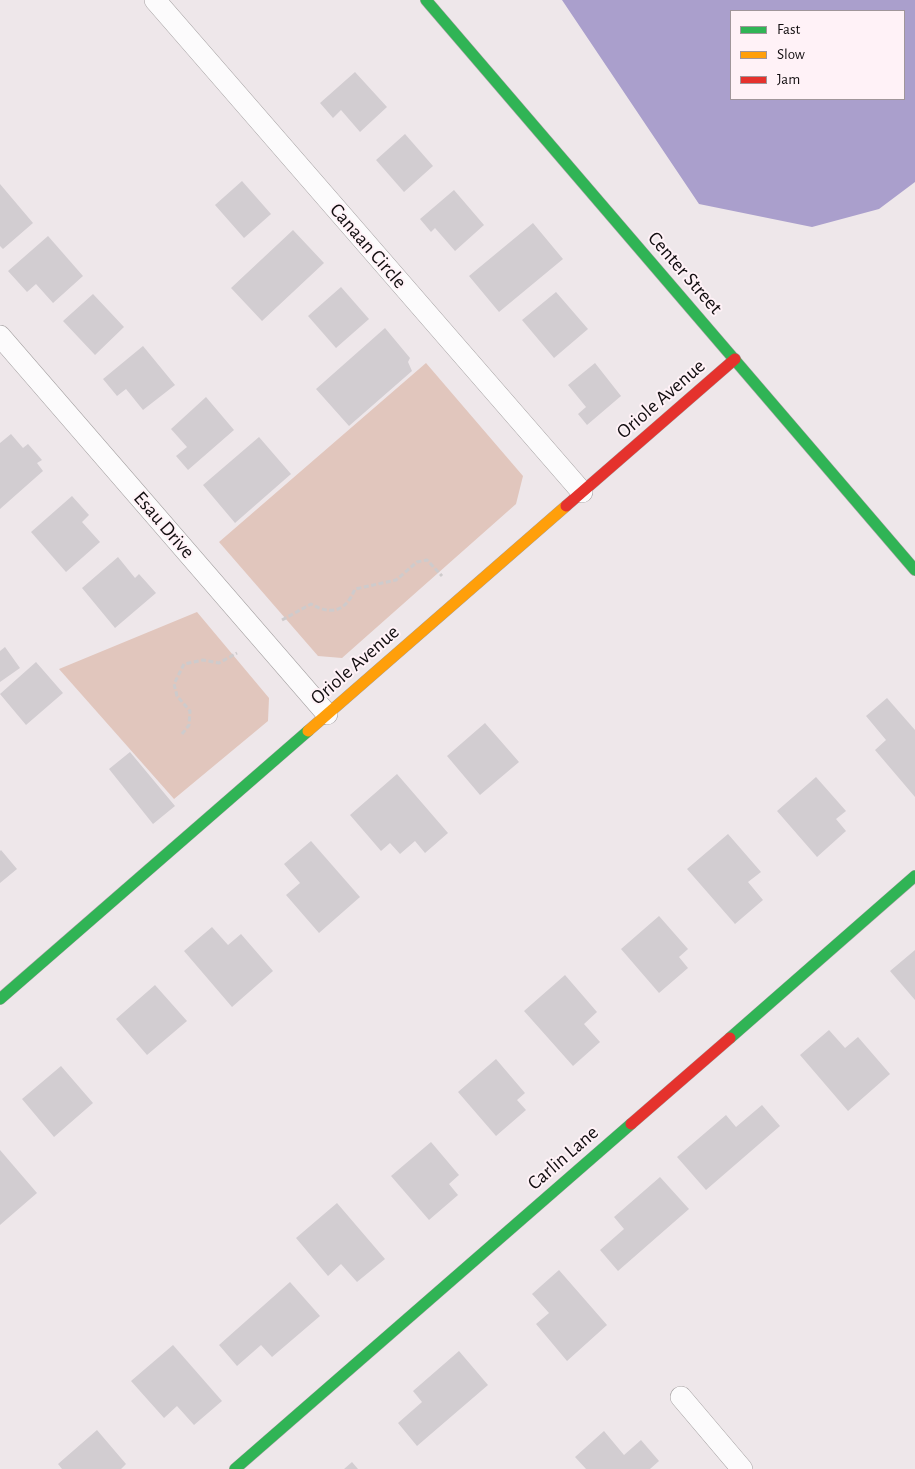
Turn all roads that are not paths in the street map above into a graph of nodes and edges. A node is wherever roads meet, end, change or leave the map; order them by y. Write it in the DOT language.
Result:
graph roads {
  1 [pos="155,0"];
  2 [pos="426,0"];
  3 [pos="0,336"];
  4 [pos="735,360"];
  5 [pos="582,492"];
  6 [pos="915,570"];
  7 [pos="328,714"];
  8 [pos="915,876"];
  9 [pos="0,999"];
  10 [pos="681,1397"];
  11 [pos="235,1469"];
  12 [pos="742,1469"];
  1 -- 5 [label="street, Canaan Circle"];
  2 -- 4 [label="street, Center Street"];
  3 -- 7 [label="street, Esau Drive"];
  4 -- 5 [label="street, Oriole Avenue"];
  4 -- 6 [label="street, Center Street"];
  5 -- 7 [label="street, Oriole Avenue"];
  7 -- 9 [label="street, Oriole Avenue"];
  8 -- 11 [label="street, Carlin Lane"];
  10 -- 12 [label="street"];
}
